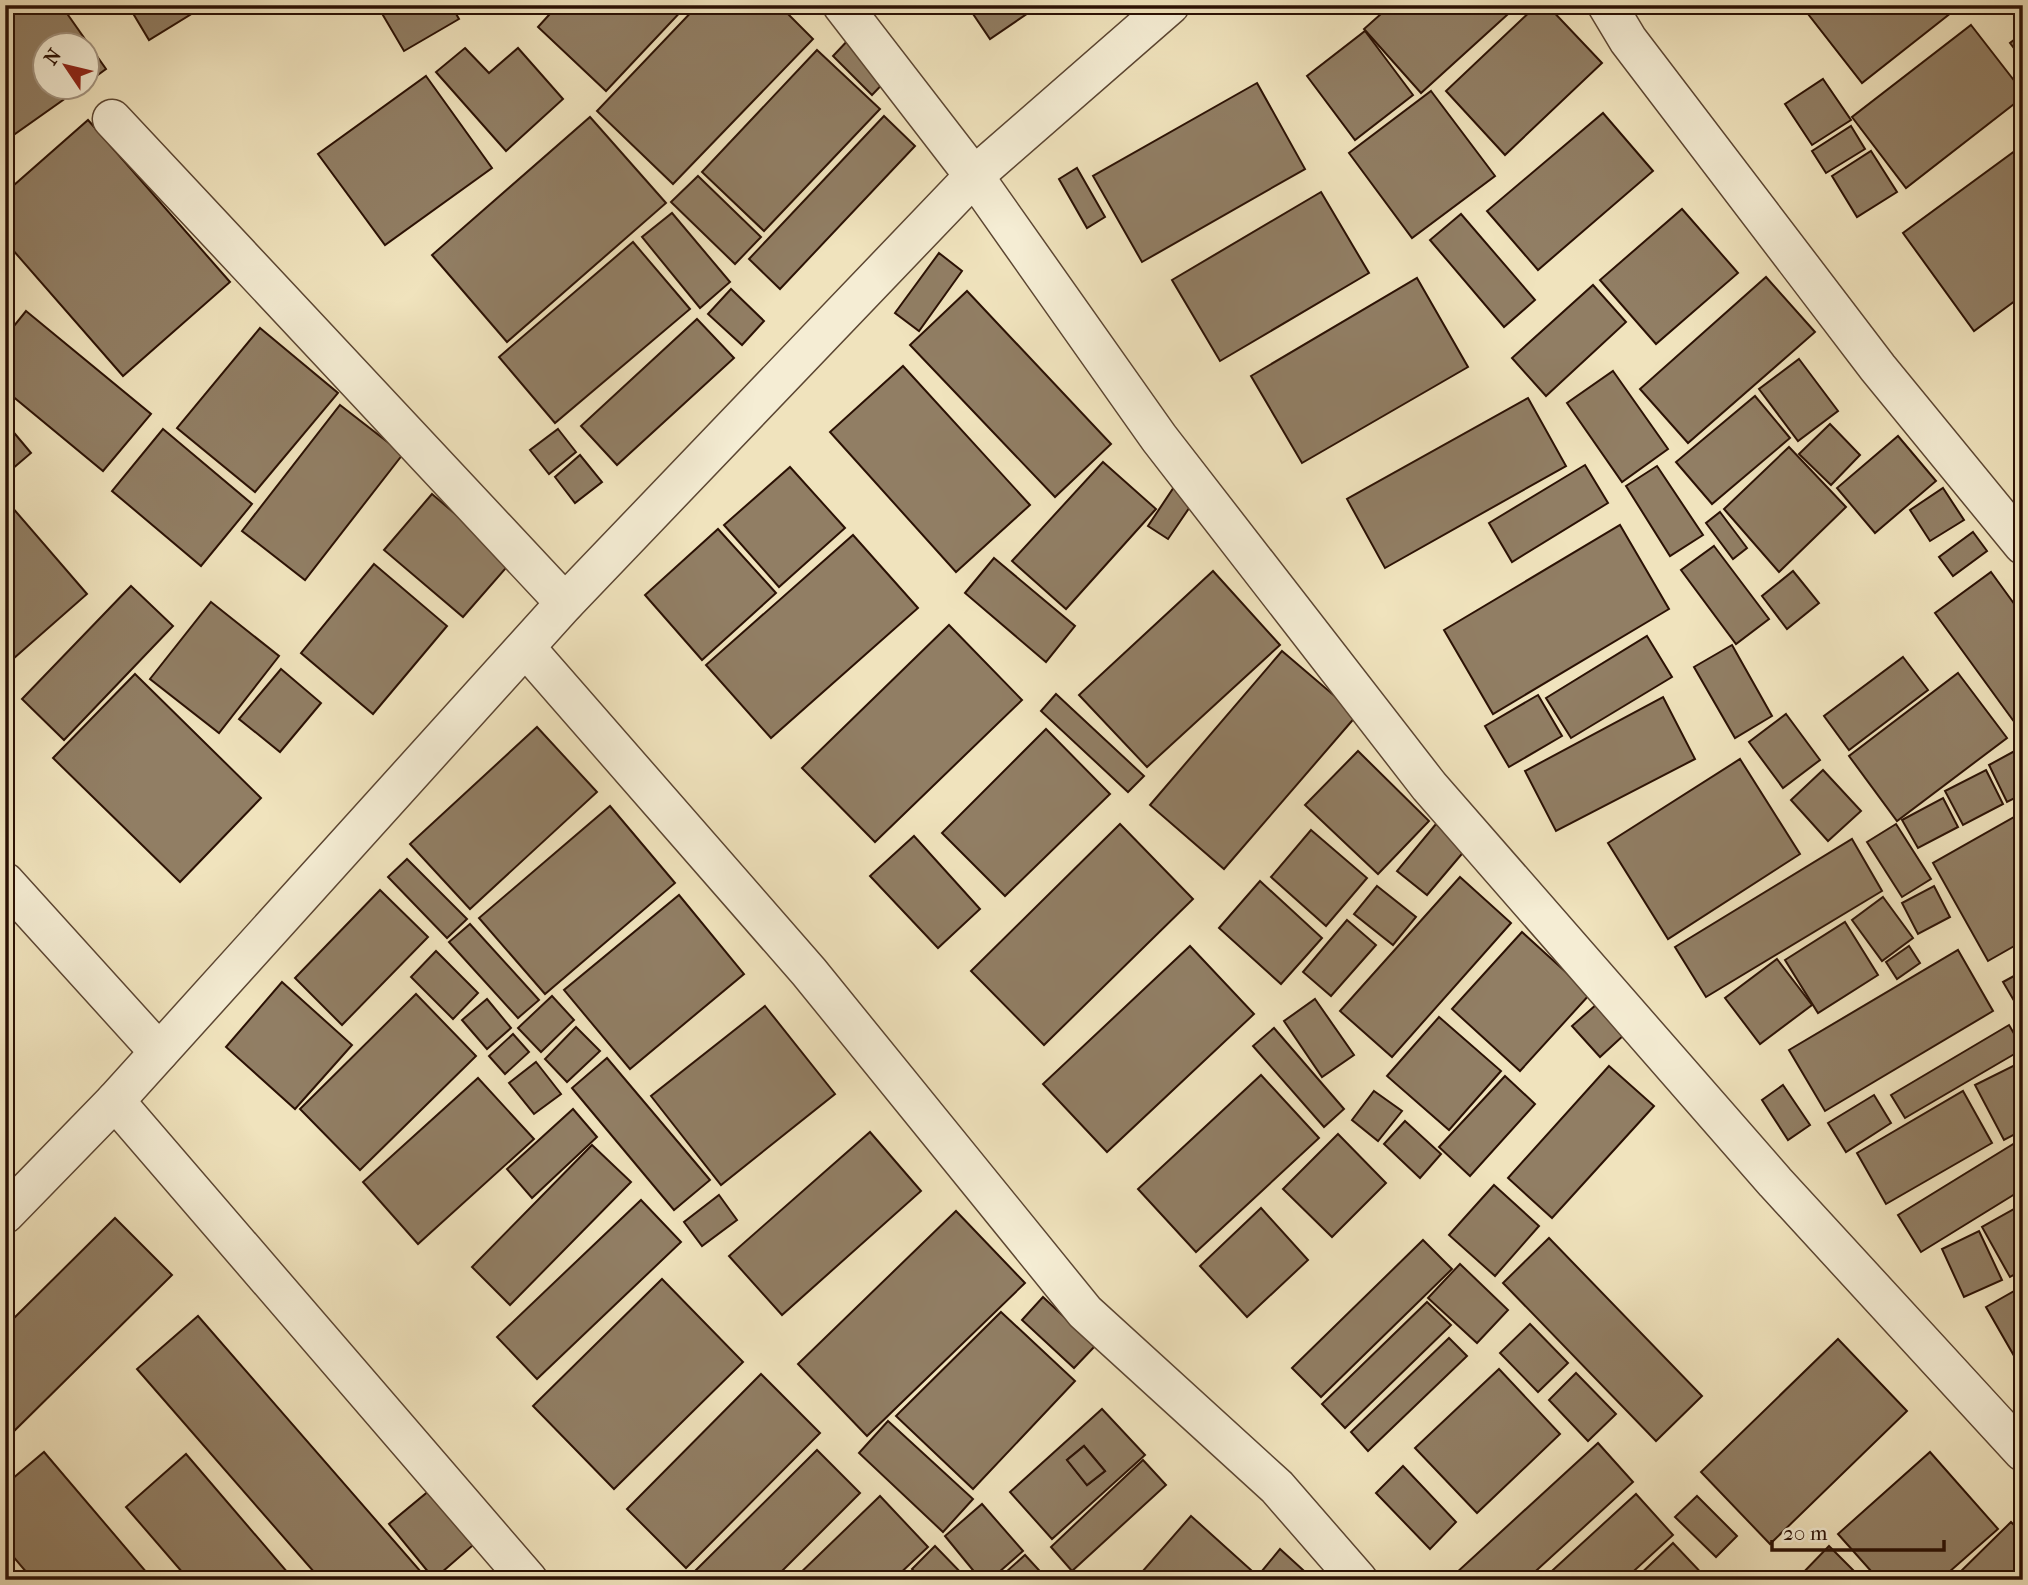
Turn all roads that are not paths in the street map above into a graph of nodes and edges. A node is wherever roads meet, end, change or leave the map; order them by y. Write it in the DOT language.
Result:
graph roads {
  1 [pos="842,5"];
  2 [pos="1170,5"];
  3 [pos="1607,5"];
  4 [pos="112,119"];
  5 [pos="974,176"];
  6 [pos="2023,545"];
  7 [pos="565,603"];
  8 [pos="526,648"];
  9 [pos="5,882"];
  10 [pos="159,1052"];
  11 [pos="115,1101"];
  12 [pos="5,1214"];
  13 [pos="2023,1452"];
  14 [pos="528,1580"];
  15 [pos="1357,1580"];
  1 -- 5 [label="street"];
  2 -- 5 [label="street"];
  3 -- 6 [label="street"];
  4 -- 7 [label="street"];
  5 -- 7 [label="street"];
  5 -- 13 [label="street"];
  7 -- 8 [label="street"];
  8 -- 10 [label="street"];
  8 -- 15 [label="street"];
  9 -- 10 [label="street"];
  10 -- 11 [label="street"];
  11 -- 12 [label="street"];
  11 -- 14 [label="street"];
}
